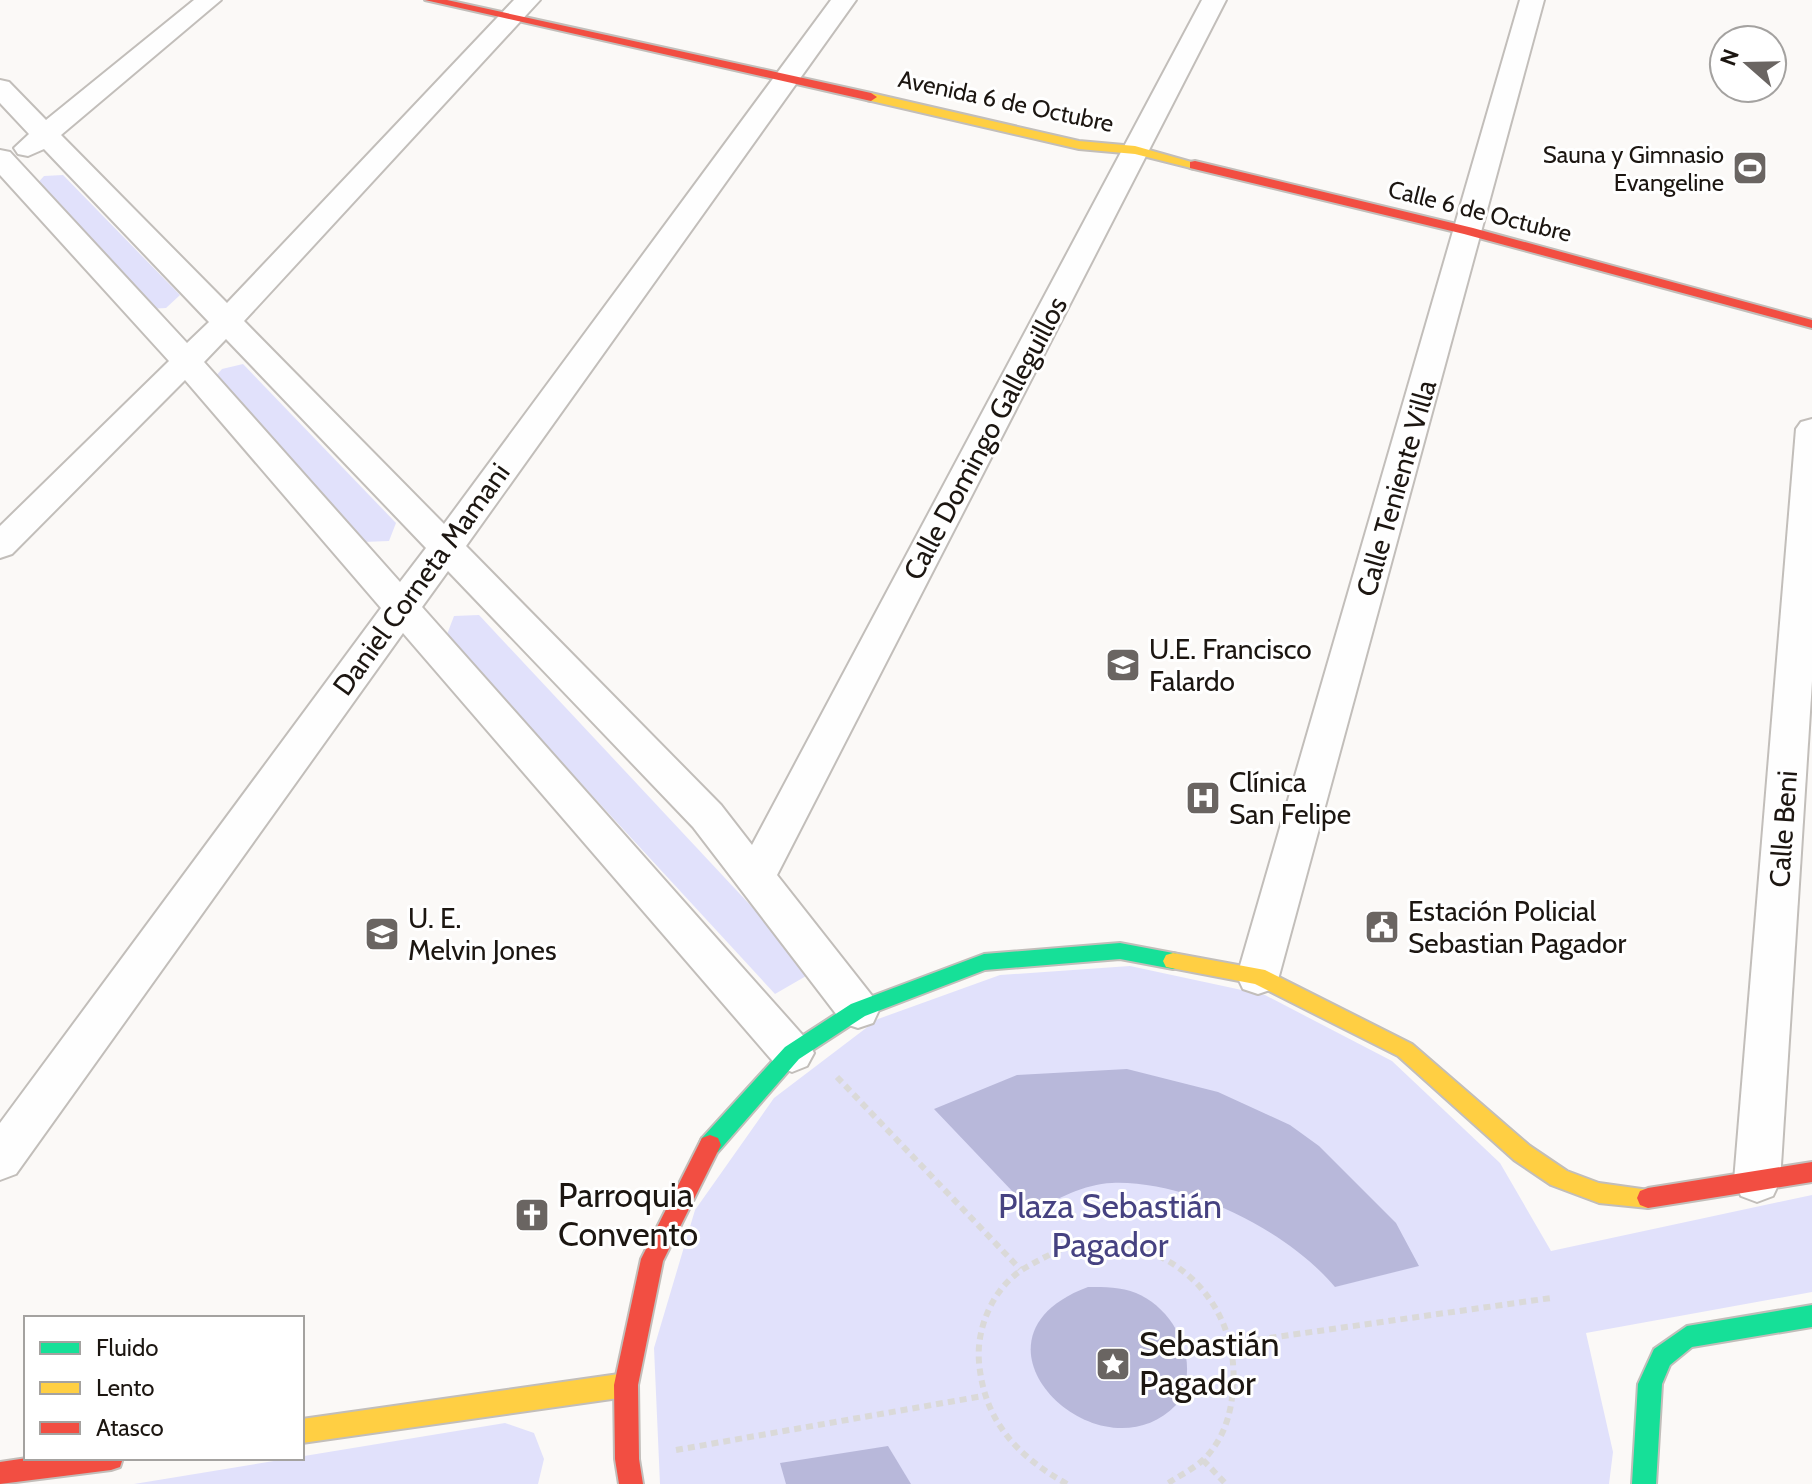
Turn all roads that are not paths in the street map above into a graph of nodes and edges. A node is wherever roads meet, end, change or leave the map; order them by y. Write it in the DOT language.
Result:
graph roads {
  1 [pos="209,0"];
  2 [pos="431,0"];
  3 [pos="844,0"];
  4 [pos="1214,0"];
  5 [pos="1532,0"];
  6 [pos="520,9"];
  7 [pos="800,58"];
  8 [pos="0,88"];
  9 [pos="1092,127"];
  10 [pos="47,133"];
  11 [pos="1135,150"];
  12 [pos="2,165"];
  13 [pos="1468,231"];
  14 [pos="228,320"];
  15 [pos="1812,324"];
  16 [pos="185,360"];
  17 [pos="1812,429"];
  18 [pos="446,545"];
  19 [pos="0,546"];
  20 [pos="401,606"];
  21 [pos="756,876"];
  22 [pos="1258,976"];
  23 [pos="858,1010"];
  24 [pos="792,1053"];
  25 [pos="0,1159"];
  26 [pos="1812,1172"];
  27 [pos="1757,1181"];
  28 [pos="1812,1316"];
  29 [pos="626,1385"];
  30 [pos="304,1431"];
  31 [pos="97,1460"];
  32 [pos="0,1474"];
  33 [pos="631,1484"];
  34 [pos="1644,1484"];
  1 -- 10 [label="street"];
  2 -- 6 [label="street, Avenida 6 de Octubre"];
  3 -- 7 [label="street, Daniel Corneta Mamani"];
  4 -- 11 [label="street, Calle Domingo Galleguillos"];
  5 -- 13 [label="street, Calle Teniente Villa"];
  6 -- 7 [label="street, Avenida 6 de Octubre"];
  6 -- 14 [label="street"];
  7 -- 11 [label="street, Avenida 6 de Octubre"];
  7 -- 18 [label="street, Daniel Corneta Mamani"];
  8 -- 10 [label="street"];
  9 -- 11 [label="street, Avenida 6 de Octubre"];
  10 -- 12 [label="street"];
  10 -- 14 [label="street"];
  11 -- 13 [label="street, Calle 6 de Octubre"];
  11 -- 21 [label="street, Calle Domingo Galleguillos"];
  12 -- 16 [label="street"];
  13 -- 15 [label="street, Calle 6 de Octubre"];
  13 -- 22 [label="street, Calle Teniente Villa"];
  14 -- 16 [label="street"];
  14 -- 18 [label="street"];
  16 -- 19 [label="street"];
  16 -- 20 [label="street"];
  17 -- 27 [label="street, Calle Beni"];
  18 -- 20 [label="street, Daniel Corneta Mamani"];
  18 -- 21 [label="street"];
  20 -- 24 [label="street"];
  20 -- 25 [label="street, Daniel Corneta Mamani"];
  21 -- 23 [label="street"];
  22 -- 23 [label="street"];
  22 -- 27 [label="street"];
  23 -- 24 [label="street"];
  24 -- 29 [label="street"];
  26 -- 27 [label="street"];
  28 -- 34 [label="street"];
  29 -- 30 [label="street"];
  29 -- 33 [label="street"];
  31 -- 32 [label="street"];
}
